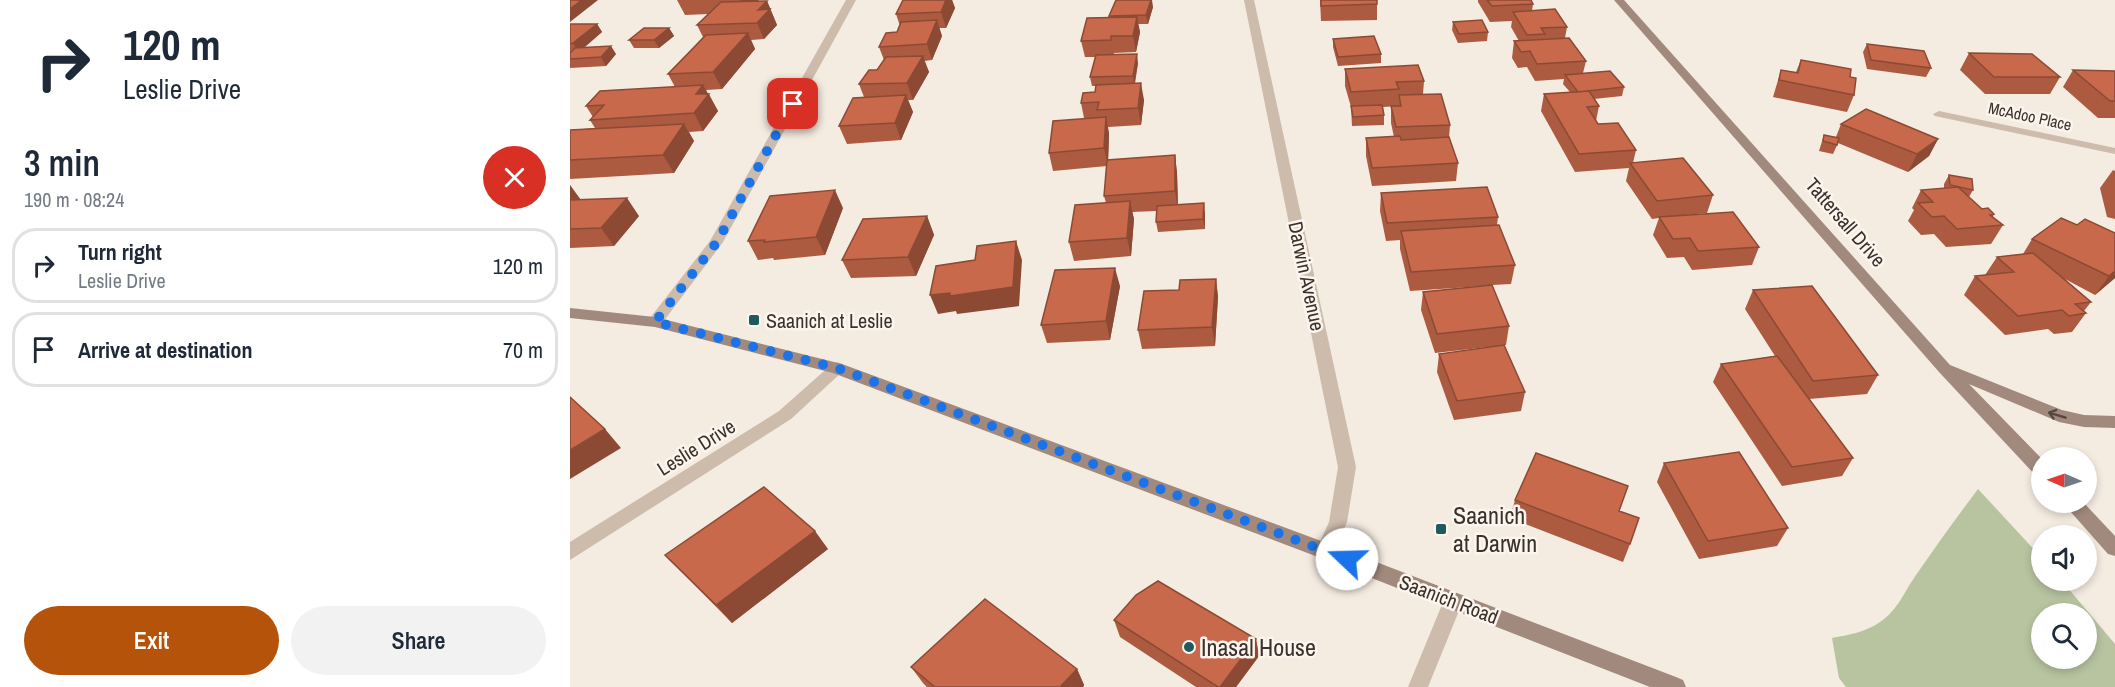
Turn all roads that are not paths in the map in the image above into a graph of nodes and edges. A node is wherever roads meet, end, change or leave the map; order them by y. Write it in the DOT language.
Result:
graph roads {
  1 [pos="850,0"];
  2 [pos="1249,0"];
  3 [pos="1619,0"];
  4 [pos="1939,114"];
  5 [pos="2115,151"];
  6 [pos="570,313"];
  7 [pos="655,322"];
  8 [pos="837,368"];
  9 [pos="1944,368"];
  10 [pos="2115,422"];
  11 [pos="2031,459"];
  12 [pos="2082,513"];
  13 [pos="2115,548"];
  14 [pos="1325,551"];
  15 [pos="570,552"];
  16 [pos="1454,601"];
  17 [pos="1418,687"];
  18 [pos="1676,687"];
  1 -- 7 [label="street"];
  2 -- 14 [label="street, Darwin Avenue"];
  3 -- 9 [label="main road, Tattersall Drive"];
  4 -- 5 [label="street, McAdoo Place"];
  6 -- 7 [label="main road, Saanich Road"];
  7 -- 8 [label="main road, Saanich Road"];
  8 -- 14 [label="main road, Saanich Road"];
  8 -- 15 [label="street, Leslie Drive"];
  10 -- 9 [label="main road, one-way"];
  9 -- 11 [label="main road, Tattersall Drive"];
  12 -- 13 [label="main road"];
  14 -- 16 [label="main road, Saanich Road"];
  16 -- 17 [label="street"];
  16 -- 18 [label="main road, Saanich Road"];
}
